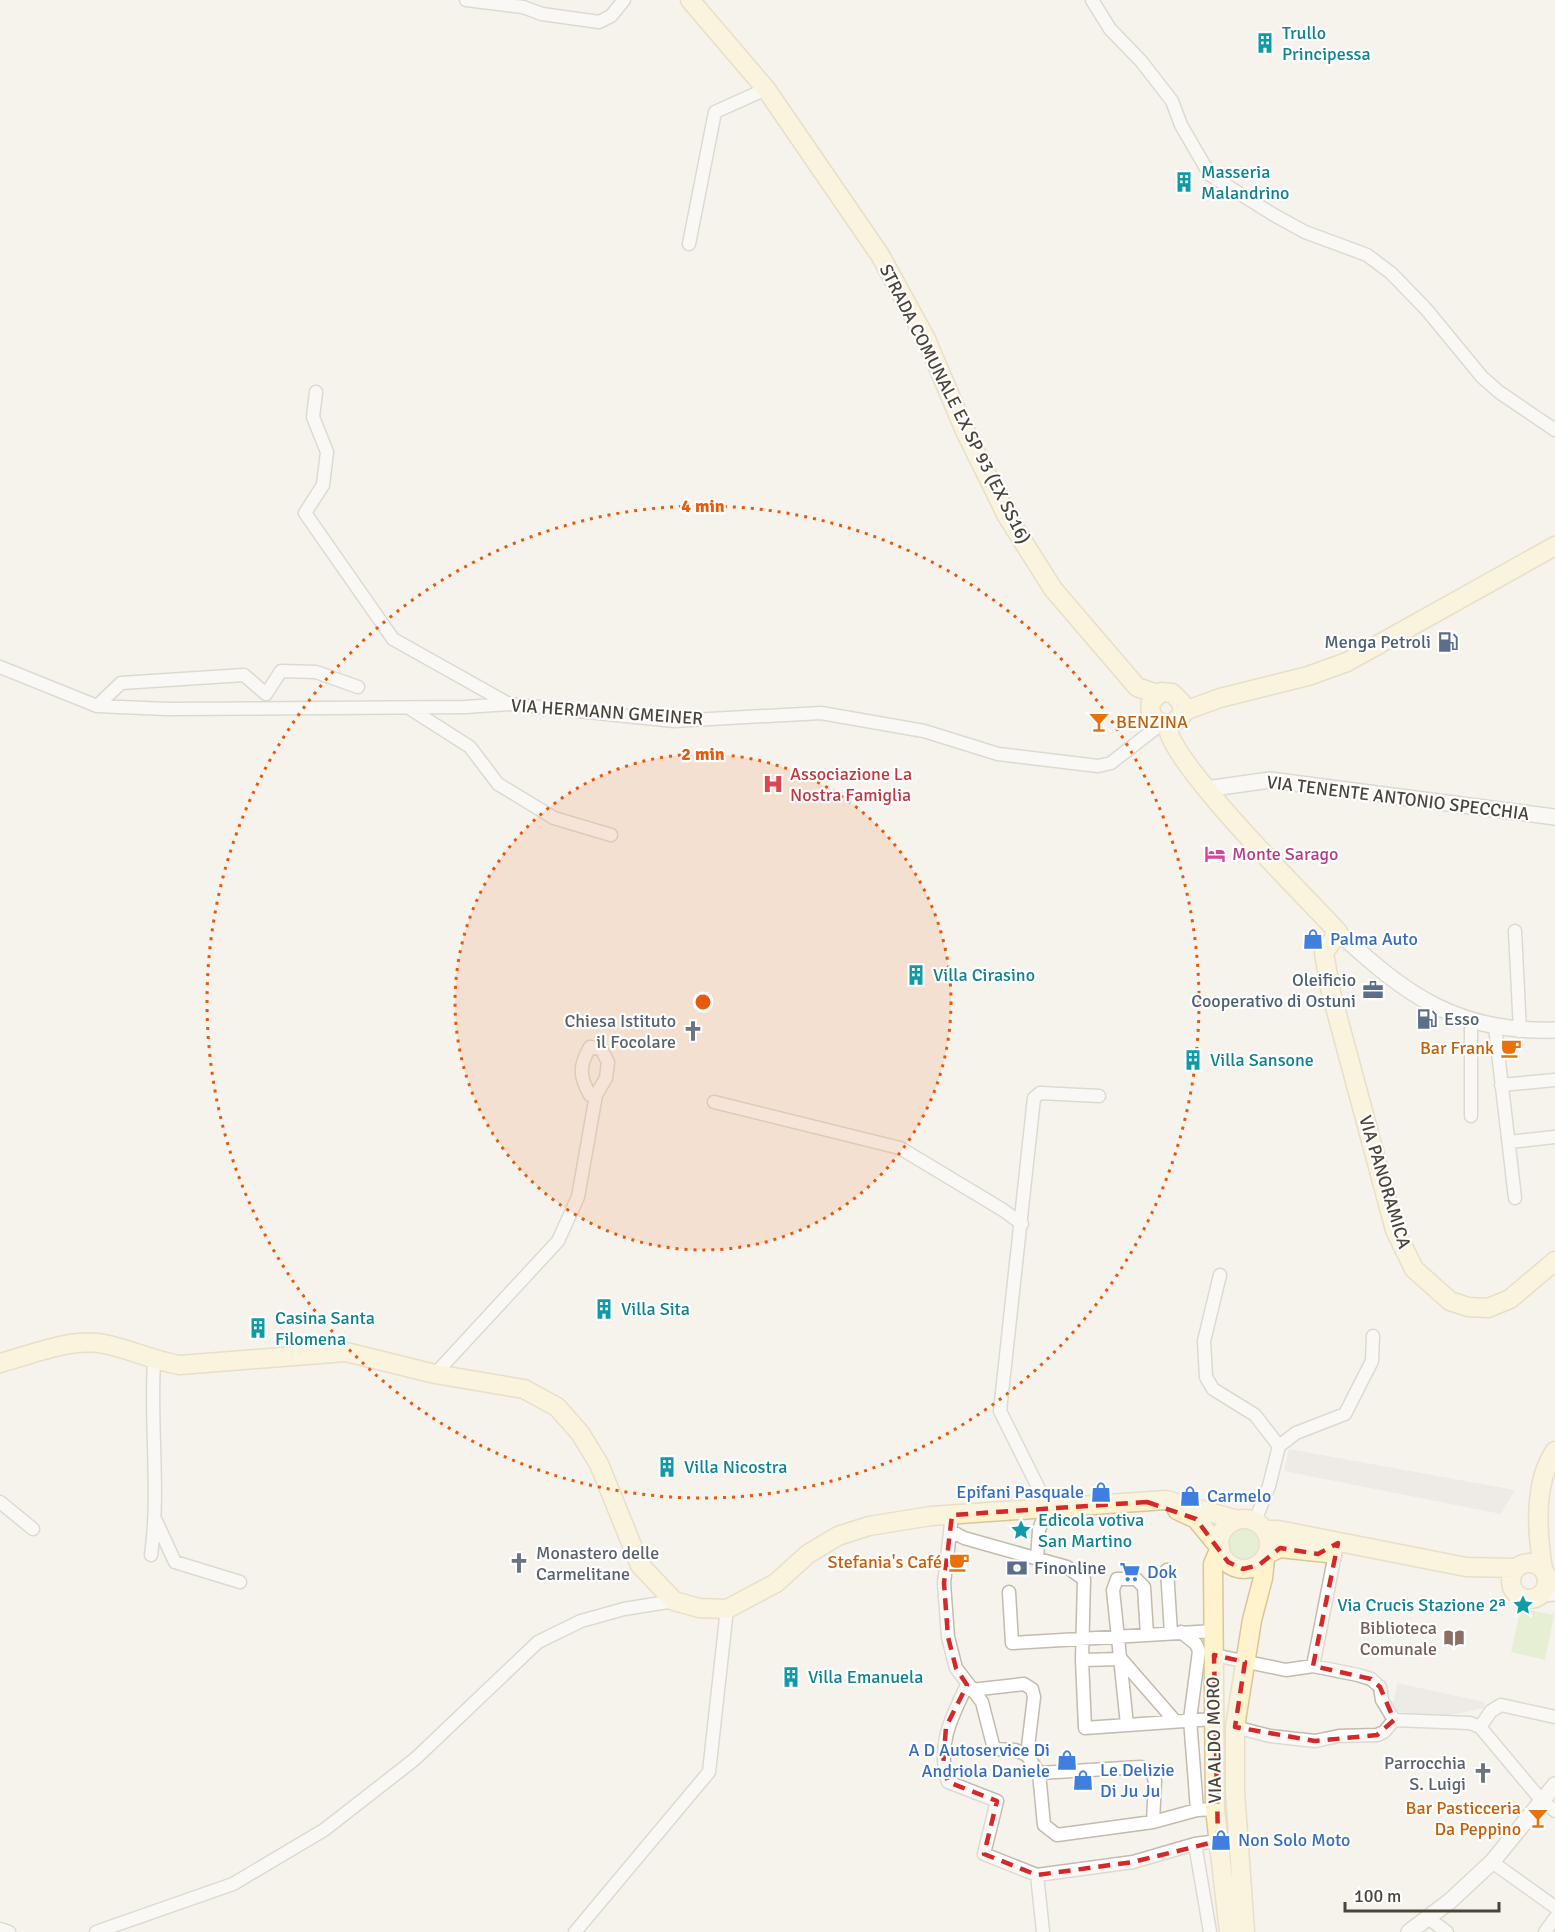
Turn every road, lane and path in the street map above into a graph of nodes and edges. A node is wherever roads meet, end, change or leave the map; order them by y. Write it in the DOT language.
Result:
graph roads {
  1 [pos="466,0"];
  2 [pos="624,0"];
  3 [pos="690,0"];
  4 [pos="1092,0"];
  5 [pos="766,89"];
  6 [pos="689,244"];
  7 [pos="316,392"];
  8 [pos="1555,430"];
  9 [pos="1555,546"];
  10 [pos="0,667"];
  11 [pos="358,687"];
  12 [pos="510,704"];
  13 [pos="97,706"];
  14 [pos="409,708"];
  15 [pos="1167,712"];
  16 [pos="1206,789"];
  17 [pos="1555,817"];
  18 [pos="611,835"];
  19 [pos="1515,931"];
  20 [pos="1338,933"];
  21 [pos="1471,1022"];
  22 [pos="1495,1027"];
  23 [pos="1555,1030"];
  24 [pos="1520,1031"];
  25 [pos="1555,1080"];
  26 [pos="1501,1085"];
  27 [pos="596,1095"];
  28 [pos="1099,1096"];
  29 [pos="714,1102"];
  30 [pos="1471,1116"];
  31 [pos="1555,1137"];
  32 [pos="1509,1142"];
  33 [pos="1515,1198"];
  34 [pos="1022,1224"];
  35 [pos="1555,1261"];
  36 [pos="1220,1275"];
  37 [pos="1373,1336"];
  38 [pos="154,1361"];
  39 [pos="0,1363"];
  40 [pos="435,1374"];
  41 [pos="1279,1446"];
  42 [pos="1554,1454"];
  43 [pos="0,1502"];
  44 [pos="1147,1502"];
  45 [pos="1046,1510"];
  46 [pos="1539,1518"];
  47 [pos="156,1520"];
  48 [pos="952,1523"];
  49 [pos="1252,1524"];
  50 [pos="33,1529"];
  51 [pos="1338,1543"];
  52 [pos="1220,1548"];
  53 [pos="151,1555"];
  54 [pos="1266,1556"];
  55 [pos="1037,1559"];
  56 [pos="1518,1567"];
  57 [pos="1466,1568"];
  58 [pos="1167,1570"];
  59 [pos="1549,1580"];
  60 [pos="240,1582"];
  61 [pos="1514,1591"];
  62 [pos="1009,1592"];
  63 [pos="674,1601"];
  64 [pos="728,1609"];
  65 [pos="1214,1631"];
  66 [pos="1176,1632"];
  67 [pos="1147,1635"];
  68 [pos="1118,1636"];
  69 [pos="1083,1639"];
  70 [pos="1214,1655"];
  71 [pos="1120,1659"];
  72 [pos="1082,1660"];
  73 [pos="1245,1662"];
  74 [pos="1313,1666"];
  75 [pos="969,1687"];
  76 [pos="1555,1717"];
  77 [pos="1190,1719"];
  78 [pos="1213,1719"];
  79 [pos="1394,1720"];
  80 [pos="1175,1721"];
  81 [pos="1127,1725"];
  82 [pos="1235,1727"];
  83 [pos="1480,1727"];
  84 [pos="1028,1755"];
  85 [pos="1039,1773"];
  86 [pos="1555,1785"];
  87 [pos="1542,1801"];
  88 [pos="1206,1809"];
  89 [pos="1555,1810"];
  90 [pos="1153,1822"];
  91 [pos="1218,1841"];
  92 [pos="1195,1844"];
  93 [pos="1492,1862"];
  94 [pos="1037,1875"];
  95 [pos="1555,1907"];
  96 [pos="1428,1918"];
  97 [pos="1555,1918"];
  98 [pos="0,1929"];
  99 [pos="9,1932"];
  100 [pos="96,1932"];
  101 [pos="575,1932"];
  102 [pos="1043,1932"];
  103 [pos="1210,1932"];
  104 [pos="1229,1932"];
  105 [pos="1245,1932"];
  106 [pos="1409,1932"];
  107 [pos="1447,1932"];
  108 [pos="1545,1932"];
  1 -- 2 [label="street"];
  3 -- 5 [label="main road, STRADA COMUNALE EX SP 93 (EX SS16)"];
  4 -- 8 [label="street"];
  5 -- 6 [label="street"];
  5 -- 15 [label="main road, STRADA COMUNALE EX SP 93 (EX SS16)"];
  7 -- 12 [label="street"];
  9 -- 15 [label="main road"];
  10 -- 13 [label="street, VIA HERMANN GMEINER"];
  11 -- 13 [label="street"];
  12 -- 14 [label="street, VIA HERMANN GMEINER"];
  12 -- 15 [label="street, VIA HERMANN GMEINER"];
  13 -- 14 [label="street, VIA HERMANN GMEINER"];
  14 -- 18 [label="street"];
  15 -- 16 [label="main road"];
  16 -- 17 [label="street, VIA TENENTE ANTONIO SPECCHIA"];
  16 -- 20 [label="main road"];
  19 -- 24 [label="street"];
  20 -- 21 [label="street"];
  20 -- 35 [label="main road, VIA PANORAMICA"];
  21 -- 22 [label="street"];
  21 -- 30 [label="street"];
  22 -- 24 [label="street"];
  22 -- 26 [label="street"];
  23 -- 24 [label="street"];
  25 -- 26 [label="street"];
  26 -- 32 [label="street"];
  27 -- 40 [label="street"];
  28 -- 34 [label="street"];
  29 -- 34 [label="street"];
  31 -- 32 [label="street"];
  32 -- 33 [label="street"];
  34 -- 45 [label="street"];
  36 -- 41 [label="street"];
  37 -- 41 [label="street"];
  38 -- 39 [label="main road"];
  38 -- 40 [label="main road"];
  38 -- 47 [label="street"];
  40 -- 63 [label="main road"];
  41 -- 49 [label="street"];
  42 -- 46 [label="main road"];
  43 -- 50 [label="street"];
  44 -- 45 [label="main road"];
  44 -- 49 [label="main road"];
  44 -- 52 [label="main road"];
  45 -- 48 [label="main road"];
  45 -- 55 [label="street"];
  46 -- 56 [label="main road"];
  46 -- 59 [label="main road"];
  47 -- 53 [label="street"];
  47 -- 60 [label="street"];
  48 -- 55 [label="street"];
  48 -- 64 [label="main road"];
  48 -- 75 [label="street"];
  49 -- 51 [label="main road"];
  49 -- 52 [label="main road"];
  49 -- 54 [label="main road"];
  51 -- 54 [label="main road"];
  51 -- 57 [label="main road"];
  51 -- 74 [label="street"];
  52 -- 54 [label="main road"];
  52 -- 65 [label="main road, VIA ALDO MORO"];
  54 -- 73 [label="main road, VIA ALDO MORO"];
  55 -- 69 [label="street"];
  56 -- 57 [label="main road"];
  56 -- 59 [label="main road"];
  56 -- 61 [label="main road"];
  57 -- 61 [label="main road"];
  58 -- 66 [label="street"];
  59 -- 61 [label="main road"];
  62 -- 69 [label="street"];
  63 -- 64 [label="main road"];
  63 -- 100 [label="street"];
  64 -- 101 [label="street"];
  65 -- 66 [label="street"];
  65 -- 70 [label="main road, VIA ALDO MORO"];
  66 -- 67 [label="street"];
  66 -- 77 [label="street, VIA ALDO MORO"];
  67 -- 68 [label="street"];
  67 -- 68 [label="street"];
  68 -- 69 [label="street"];
  68 -- 71 [label="street"];
  69 -- 72 [label="street"];
  70 -- 73 [label="street"];
  70 -- 78 [label="main road, VIA ALDO MORO"];
  71 -- 72 [label="street"];
  71 -- 80 [label="street"];
  71 -- 81 [label="street"];
  72 -- 81 [label="street"];
  73 -- 74 [label="street"];
  73 -- 82 [label="main road, VIA ALDO MORO"];
  74 -- 79 [label="street"];
  75 -- 84 [label="street"];
  75 -- 84 [label="street"];
  75 -- 94 [label="street"];
  76 -- 83 [label="street"];
  77 -- 78 [label="street"];
  77 -- 80 [label="street"];
  77 -- 88 [label="street, VIA ALDO MORO"];
  78 -- 88 [label="main road, VIA ALDO MORO"];
  79 -- 82 [label="street"];
  79 -- 83 [label="street"];
  80 -- 81 [label="street"];
  82 -- 105 [label="main road, VIA ALDO MORO"];
  83 -- 87 [label="street"];
  84 -- 85 [label="street"];
  85 -- 90 [label="street"];
  85 -- 90 [label="street"];
  86 -- 87 [label="street"];
  87 -- 89 [label="street"];
  87 -- 93 [label="street"];
  88 -- 90 [label="street"];
  88 -- 91 [label="main road, VIA ALDO MORO"];
  91 -- 92 [label="street"];
  91 -- 104 [label="main road, VIA ALDO MORO"];
  92 -- 94 [label="street"];
  92 -- 103 [label="street"];
  93 -- 95 [label="street"];
  93 -- 96 [label="street"];
  94 -- 102 [label="street"];
  96 -- 106 [label="street"];
  96 -- 107 [label="street"];
  97 -- 108 [label="street"];
  98 -- 99 [label="street"];
}
